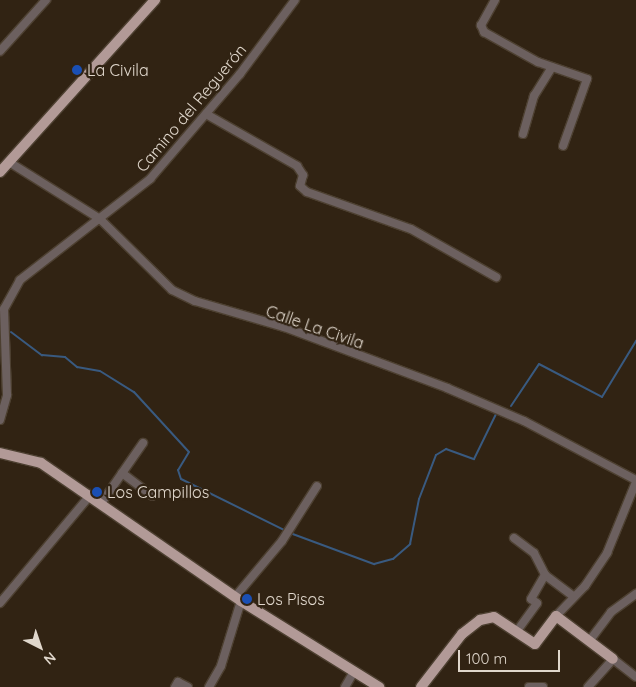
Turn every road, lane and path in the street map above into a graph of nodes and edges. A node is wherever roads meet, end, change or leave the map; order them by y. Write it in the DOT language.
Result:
graph roads {
  1 [pos="46,0"];
  2 [pos="155,0"];
  3 [pos="295,0"];
  4 [pos="495,0"];
  5 [pos="0,51"];
  6 [pos="552,68"];
  7 [pos="206,114"];
  8 [pos="524,134"];
  9 [pos="563,146"];
  10 [pos="9,162"];
  11 [pos="0,172"];
  12 [pos="100,220"];
  13 [pos="496,277"];
  14 [pos="0,420"];
  15 [pos="143,443"];
  16 [pos="0,453"];
  17 [pos="122,472"];
  18 [pos="636,484"];
  19 [pos="317,486"];
  20 [pos="91,494"];
  21 [pos="152,496"];
  22 [pos="102,502"];
  23 [pos="514,538"];
  24 [pos="545,575"];
  25 [pos="636,594"];
  26 [pos="573,596"];
  27 [pos="238,599"];
  28 [pos="0,603"];
  29 [pos="556,616"];
  30 [pos="517,631"];
  31 [pos="590,640"];
  32 [pos="613,658"];
  33 [pos="354,673"];
  34 [pos="636,677"];
  35 [pos="175,687"];
  36 [pos="188,687"];
  37 [pos="209,687"];
  38 [pos="345,687"];
  39 [pos="379,687"];
  40 [pos="421,687"];
  41 [pos="529,687"];
  42 [pos="543,687"];
  43 [pos="588,687"];
  1 -- 5 [label="street"];
  2 -- 10 [label="main road"];
  3 -- 7 [label="street, Camino del Reguerón"];
  4 -- 6 [label="street"];
  6 -- 8 [label="street"];
  6 -- 9 [label="street"];
  7 -- 12 [label="street, Camino del Reguerón"];
  7 -- 13 [label="street"];
  10 -- 11 [label="main road"];
  10 -- 12 [label="street, Calle La Civila"];
  12 -- 14 [label="street, Camino del Reguerón"];
  12 -- 18 [label="street, Calle La Civila"];
  15 -- 17 [label="street"];
  16 -- 20 [label="main road"];
  17 -- 21 [label="street"];
  17 -- 22 [label="street"];
  18 -- 26 [label="street"];
  19 -- 27 [label="street"];
  20 -- 22 [label="main road"];
  20 -- 28 [label="street"];
  22 -- 27 [label="main road"];
  23 -- 24 [label="street"];
  24 -- 26 [label="street"];
  24 -- 30 [label="street"];
  25 -- 31 [label="street"];
  26 -- 29 [label="street"];
  27 -- 33 [label="main road"];
  27 -- 37 [label="street"];
  29 -- 30 [label="main road"];
  29 -- 31 [label="main road"];
  30 -- 40 [label="main road"];
  31 -- 32 [label="main road"];
  32 -- 34 [label="street"];
  32 -- 43 [label="street"];
  33 -- 38 [label="street"];
  33 -- 39 [label="main road"];
  35 -- 36 [label="street"];
  41 -- 42 [label="street"];
}
